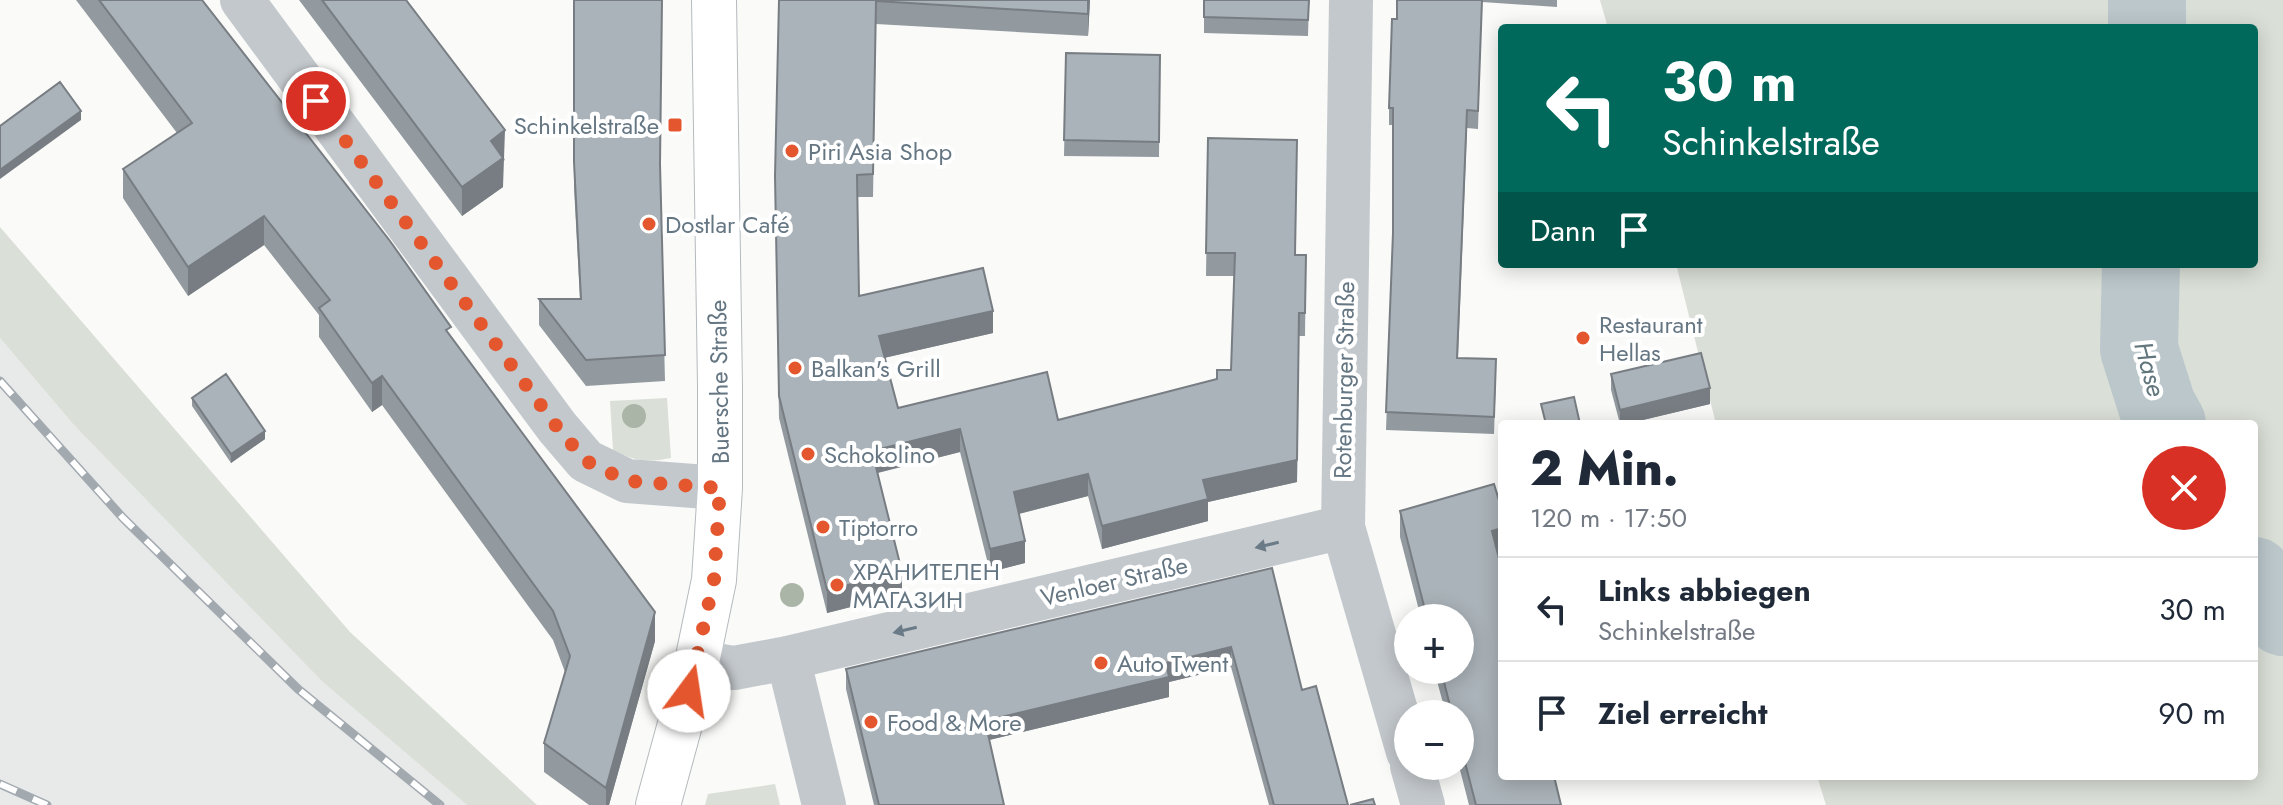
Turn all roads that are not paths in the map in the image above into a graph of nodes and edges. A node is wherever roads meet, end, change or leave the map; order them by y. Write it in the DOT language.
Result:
graph roads {
  1 [pos="242,0"];
  2 [pos="714,0"];
  3 [pos="1351,0"];
  4 [pos="720,488"];
  5 [pos="1343,527"];
  6 [pos="788,658"];
  7 [pos="697,662"];
  8 [pos="1394,704"];
  9 [pos="1416,780"];
  10 [pos="658,805"];
  11 [pos="824,805"];
  12 [pos="1423,805"];
  1 -- 4 [label="street"];
  2 -- 4 [label="main road, Buersche Straße"];
  3 -- 5 [label="street, Rotenburger Straße"];
  4 -- 7 [label="main road, Buersche Straße"];
  5 -- 6 [label="street, Venloer Straße, one-way"];
  5 -- 8 [label="street, Rotenburger Straße"];
  6 -- 7 [label="street, Venloer Straße"];
  6 -- 11 [label="street"];
  7 -- 10 [label="main road, Buersche Straße"];
  9 -- 12 [label="street"];
}
